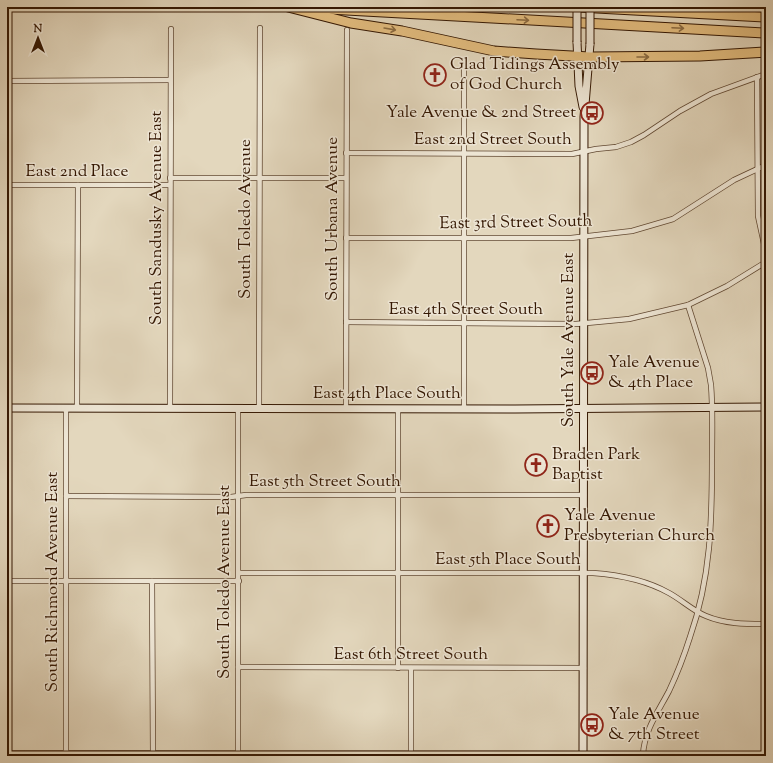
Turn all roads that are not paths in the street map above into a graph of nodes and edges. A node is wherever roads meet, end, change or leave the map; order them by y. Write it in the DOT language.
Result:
graph roads {
  1 [pos="288,7"];
  2 [pos="577,7"];
  3 [pos="590,7"];
  4 [pos="766,17"];
  5 [pos="260,28"];
  6 [pos="171,29"];
  7 [pos="346,30"];
  8 [pos="766,33"];
  9 [pos="766,52"];
  10 [pos="577,56"];
  11 [pos="590,57"];
  12 [pos="464,66"];
  13 [pos="766,74"];
  14 [pos="757,77"];
  15 [pos="170,80"];
  16 [pos="7,81"];
  17 [pos="584,117"];
  18 [pos="584,151"];
  19 [pos="346,153"];
  20 [pos="464,154"];
  21 [pos="766,165"];
  22 [pos="758,168"];
  23 [pos="170,178"];
  24 [pos="259,178"];
  25 [pos="346,178"];
  26 [pos="7,185"];
  27 [pos="78,185"];
  28 [pos="170,185"];
  29 [pos="584,236"];
  30 [pos="346,238"];
  31 [pos="464,238"];
  32 [pos="766,253"];
  33 [pos="766,262"];
  34 [pos="688,305"];
  35 [pos="346,322"];
  36 [pos="584,322"];
  37 [pos="464,324"];
  38 [pos="712,407"];
  39 [pos="766,407"];
  40 [pos="7,408"];
  41 [pos="66,408"];
  42 [pos="77,408"];
  43 [pos="170,408"];
  44 [pos="584,408"];
  45 [pos="238,409"];
  46 [pos="259,409"];
  47 [pos="346,409"];
  48 [pos="398,409"];
  49 [pos="464,409"];
  50 [pos="398,495"];
  51 [pos="584,495"];
  52 [pos="66,496"];
  53 [pos="238,496"];
  54 [pos="239,573"];
  55 [pos="398,573"];
  56 [pos="584,573"];
  57 [pos="7,581"];
  58 [pos="66,581"];
  59 [pos="152,581"];
  60 [pos="239,581"];
  61 [pos="698,612"];
  62 [pos="766,624"];
  63 [pos="238,667"];
  64 [pos="398,668"];
  65 [pos="411,668"];
  66 [pos="584,668"];
  67 [pos="7,754"];
  68 [pos="66,755"];
  69 [pos="153,755"];
  70 [pos="238,755"];
  71 [pos="411,755"];
  72 [pos="583,755"];
  73 [pos="643,755"];
  74 [pos="686,756"];
  1 -- 8 [label="highway, one-way"];
  1 -- 10 [label="highway, one-way"];
  2 -- 4 [label="highway"];
  2 -- 10 [label="main road, South Yale Avenue East, bridge"];
  3 -- 11 [label="main road, South Yale Avenue East, bridge"];
  5 -- 24 [label="street, South Toledo Avenue"];
  6 -- 15 [label="street, South Sandusky Avenue East"];
  7 -- 19 [label="street, South Urbana Avenue"];
  11 -- 9 [label="highway, one-way"];
  10 -- 11 [label="highway"];
  10 -- 17 [label="main road, South Yale Avenue East"];
  11 -- 17 [label="main road, South Yale Avenue East"];
  12 -- 20 [label="street"];
  13 -- 14 [label="street, East 2nd Street South"];
  14 -- 18 [label="street, East 2nd Street South"];
  14 -- 22 [label="street"];
  15 -- 16 [label="street"];
  15 -- 23 [label="street, South Sandusky Avenue East"];
  17 -- 18 [label="main road, South Yale Avenue East"];
  18 -- 20 [label="street, East 2nd Street South"];
  18 -- 29 [label="main road, South Yale Avenue East"];
  19 -- 20 [label="street, East 2nd Street South"];
  19 -- 25 [label="street, South Urbana Avenue"];
  20 -- 31 [label="street"];
  21 -- 22 [label="street, East 3rd Street South"];
  22 -- 29 [label="street, East 3rd Street South"];
  22 -- 32 [label="street"];
  23 -- 24 [label="street"];
  23 -- 28 [label="street, South Sandusky Avenue East"];
  24 -- 25 [label="street"];
  24 -- 46 [label="street, South Toledo Avenue"];
  25 -- 30 [label="street, South Urbana Avenue"];
  26 -- 27 [label="street, East 2nd Place"];
  27 -- 28 [label="street, East 2nd Place"];
  27 -- 42 [label="street"];
  28 -- 43 [label="street, South Sandusky Avenue East"];
  29 -- 31 [label="street, East 3rd Street South"];
  29 -- 36 [label="main road, South Yale Avenue East"];
  30 -- 31 [label="street, East 3rd Street South"];
  30 -- 35 [label="street, South Urbana Avenue"];
  31 -- 37 [label="street"];
  33 -- 34 [label="street, East 4th Street South"];
  34 -- 36 [label="street, East 4th Street South"];
  34 -- 38 [label="street"];
  35 -- 37 [label="street, East 4th Street South"];
  35 -- 47 [label="street, South Urbana Avenue"];
  36 -- 37 [label="street, East 4th Street South"];
  36 -- 44 [label="main road, South Yale Avenue East"];
  37 -- 49 [label="street"];
  38 -- 39 [label="main road, East 4th Place South"];
  38 -- 44 [label="main road, East 4th Place South"];
  38 -- 61 [label="street"];
  40 -- 41 [label="main road, East 4th Place South"];
  41 -- 42 [label="main road, East 4th Place South"];
  41 -- 52 [label="street, South Richmond Avenue East"];
  42 -- 43 [label="main road, East 4th Place South"];
  43 -- 45 [label="main road, East 4th Place South"];
  44 -- 49 [label="main road, East 4th Place South"];
  44 -- 51 [label="main road, South Yale Avenue East"];
  45 -- 46 [label="main road, East 4th Place South"];
  45 -- 53 [label="street, South Toledo Avenue East"];
  46 -- 47 [label="main road, East 4th Place South"];
  47 -- 48 [label="main road, East 4th Place South"];
  48 -- 49 [label="main road, East 4th Place South"];
  48 -- 50 [label="street"];
  50 -- 51 [label="street, East 5th Street South"];
  50 -- 53 [label="street, East 5th Street South"];
  50 -- 55 [label="street"];
  51 -- 56 [label="main road, South Yale Avenue East"];
  52 -- 53 [label="street, East 5th Street South"];
  52 -- 58 [label="street, South Richmond Avenue East"];
  53 -- 54 [label="street, South Toledo Avenue East"];
  54 -- 55 [label="street, East 5th Place South"];
  54 -- 60 [label="street, South Toledo Avenue East"];
  55 -- 56 [label="street, East 5th Place South"];
  55 -- 64 [label="street"];
  56 -- 61 [label="street, East 5th Place South"];
  56 -- 66 [label="main road, South Yale Avenue East"];
  57 -- 58 [label="street"];
  58 -- 59 [label="street"];
  58 -- 68 [label="street, South Richmond Avenue East"];
  59 -- 60 [label="street"];
  59 -- 69 [label="street"];
  60 -- 63 [label="street, South Toledo Avenue East"];
  61 -- 62 [label="street, East 5th Place South"];
  61 -- 73 [label="street"];
  63 -- 64 [label="street, East 6th Street South"];
  63 -- 70 [label="street, South Toledo Avenue East"];
  64 -- 65 [label="street, East 6th Street South"];
  65 -- 66 [label="street, East 6th Street South"];
  65 -- 71 [label="street"];
  66 -- 72 [label="main road, South Yale Avenue East"];
  67 -- 68 [label="street"];
  68 -- 69 [label="street"];
  69 -- 70 [label="street"];
  70 -- 71 [label="street"];
  71 -- 72 [label="street"];
  72 -- 73 [label="street"];
  73 -- 74 [label="street"];
}
